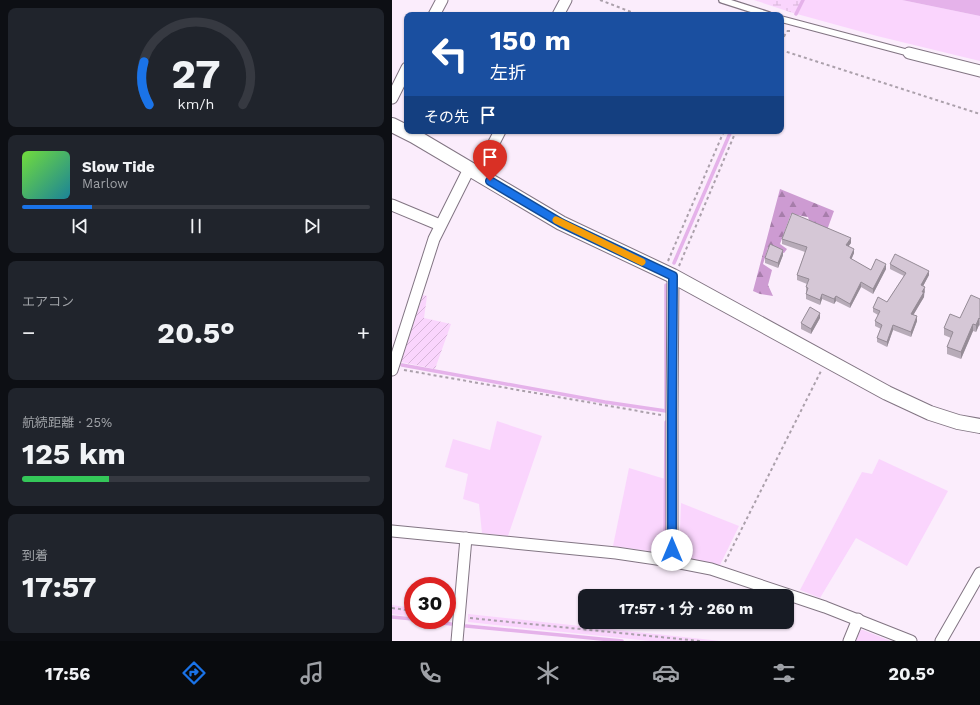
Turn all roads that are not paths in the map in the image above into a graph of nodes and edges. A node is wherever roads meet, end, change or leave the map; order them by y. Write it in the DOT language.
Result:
graph roads {
  1 [pos="442,0"];
  2 [pos="566,0"];
  3 [pos="722,0"];
  4 [pos="436,12"];
  5 [pos="560,12"];
  6 [pos="760,12"];
  7 [pos="784,20"];
  8 [pos="910,52"];
  9 [pos="980,71"];
  10 [pos="404,74"];
  11 [pos="392,98"];
  12 [pos="392,125"];
  13 [pos="404,131"];
  14 [pos="410,134"];
  15 [pos="498,134"];
  16 [pos="473,172"];
  17 [pos="392,204"];
  18 [pos="440,225"];
  19 [pos="673,270"];
  20 [pos="392,368"];
  21 [pos="980,426"];
  22 [pos="392,531"];
  23 [pos="466,538"];
  24 [pos="670,561"];
  25 [pos="980,573"];
  26 [pos="858,619"];
  27 [pos="457,641"];
  28 [pos="849,641"];
  29 [pos="911,641"];
  30 [pos="941,641"];
  1 -- 4 [label="street"];
  2 -- 5 [label="street"];
  3 -- 6 [label="lane"];
  7 -- 8 [label="lane"];
  8 -- 9 [label="street"];
  10 -- 11 [label="street"];
  12 -- 13 [label="street"];
  14 -- 16 [label="street"];
  15 -- 16 [label="street"];
  16 -- 18 [label="street"];
  16 -- 19 [label="street"];
  17 -- 18 [label="street"];
  18 -- 20 [label="street"];
  19 -- 21 [label="street"];
  19 -- 24 [label="street"];
  22 -- 23 [label="street"];
  23 -- 24 [label="street"];
  23 -- 27 [label="street"];
  24 -- 26 [label="street"];
  25 -- 30 [label="street"];
  26 -- 28 [label="street"];
  26 -- 29 [label="street"];
}
